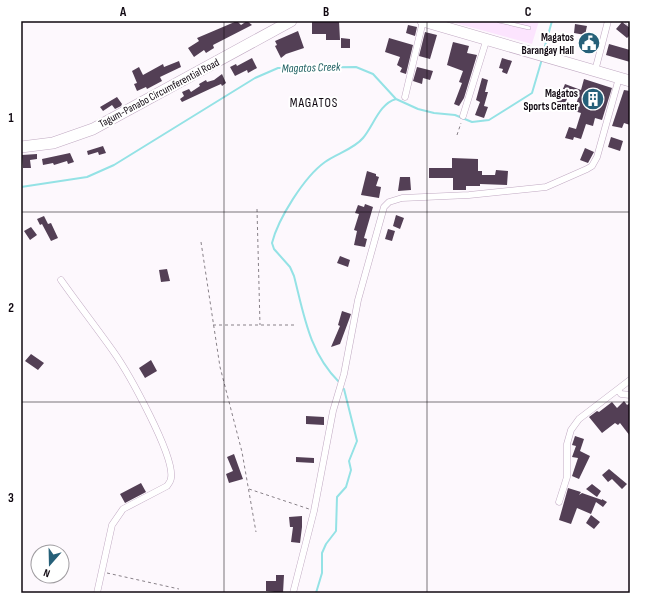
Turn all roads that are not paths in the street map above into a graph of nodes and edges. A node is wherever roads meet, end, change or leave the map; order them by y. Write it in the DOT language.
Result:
graph roads {
  1 [pos="290,21"];
  2 [pos="423,21"];
  3 [pos="499,21"];
  4 [pos="608,21"];
  5 [pos="628,21"];
  6 [pos="630,24"];
  7 [pos="529,28"];
  8 [pos="486,38"];
  9 [pos="595,71"];
  10 [pos="625,79"];
  11 [pos="405,97"];
  12 [pos="463,116"];
  13 [pos="21,147"];
  14 [pos="61,280"];
  15 [pos="630,380"];
  16 [pos="618,390"];
  17 [pos="630,395"];
  18 [pos="559,502"];
  19 [pos="97,593"];
  20 [pos="293,593"];
  1 -- 13 [label="highway, Tagum-Panabo Circumferential Road"];
  2 -- 8 [label="highway"];
  2 -- 11 [label="street"];
  3 -- 7 [label="lane"];
  4 -- 9 [label="street"];
  5 -- 6 [label="street"];
  8 -- 9 [label="highway"];
  8 -- 12 [label="street"];
  9 -- 10 [label="highway"];
  10 -- 20 [label="street"];
  14 -- 19 [label="street"];
  15 -- 16 [label="street"];
  16 -- 17 [label="street"];
  16 -- 18 [label="street"];
}
